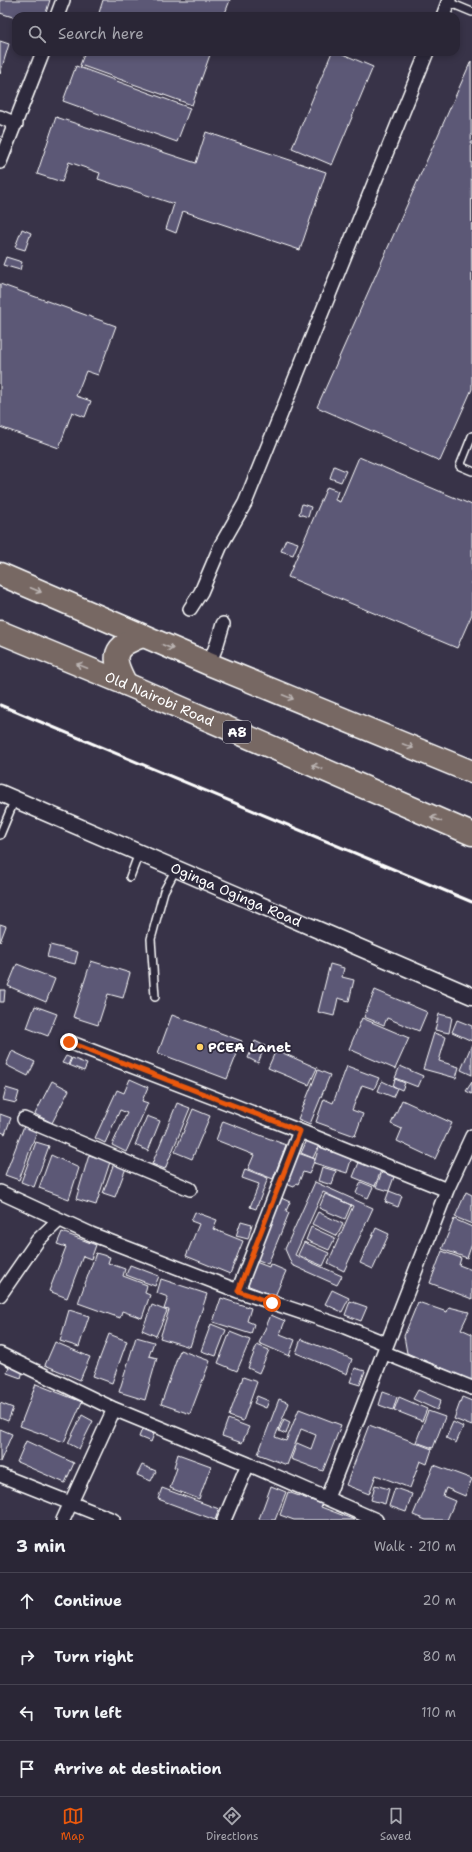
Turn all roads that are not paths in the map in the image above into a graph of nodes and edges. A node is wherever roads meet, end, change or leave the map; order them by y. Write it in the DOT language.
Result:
graph roads {
  1 [pos="63,0"];
  2 [pos="449,1"];
  3 [pos="58,12"];
  4 [pos="445,12"];
  5 [pos="472,12"];
  6 [pos="42,56"];
  7 [pos="426,56"];
  8 [pos="0,117"];
  9 [pos="16,124"];
  10 [pos="0,162"];
  11 [pos="472,436"];
  12 [pos="472,471"];
  13 [pos="0,574"];
  14 [pos="190,609"];
  15 [pos="223,624"];
  16 [pos="0,632"];
  17 [pos="143,636"];
  18 [pos="209,664"];
  19 [pos="126,684"];
  20 [pos="472,772"];
  21 [pos="0,793"];
  22 [pos="13,803"];
  23 [pos="472,834"];
  24 [pos="0,835"];
  25 [pos="138,857"];
  26 [pos="174,872"];
  27 [pos="130,875"];
  28 [pos="472,996"];
  29 [pos="155,997"];
  30 [pos="69,1042"];
  31 [pos="24,1119"];
  32 [pos="300,1131"];
  33 [pos="472,1136"];
  34 [pos="190,1189"];
  35 [pos="448,1190"];
  36 [pos="0,1192"];
  37 [pos="59,1220"];
  38 [pos="238,1291"];
  39 [pos="0,1295"];
  40 [pos="386,1349"];
  41 [pos="0,1354"];
  42 [pos="472,1388"];
  43 [pos="114,1409"];
  44 [pos="248,1464"];
  45 [pos="0,1475"];
  46 [pos="327,1498"];
  47 [pos="71,1503"];
  48 [pos="63,1520"];
  49 [pos="113,1520"];
  50 [pos="224,1520"];
  51 [pos="376,1520"];
  1 -- 3 [label="street"];
  2 -- 4 [label="street"];
  2 -- 5 [label="lane"];
  6 -- 9 [label="street"];
  7 -- 14 [label="street"];
  8 -- 9 [label="street"];
  9 -- 10 [label="street"];
  11 -- 12 [label="lane"];
  13 -- 17 [label="highway, one-way"];
  15 -- 18 [label="street"];
  19 -- 16 [label="highway, Old Nairobi Road / A8, one-way"];
  17 -- 18 [label="highway, one-way"];
  17 -- 19 [label="highway"];
  18 -- 20 [label="highway, one-way"];
  23 -- 19 [label="highway, Old Nairobi Road / A8, one-way"];
  21 -- 22 [label="street, Oginga Oginga Road"];
  22 -- 24 [label="lane"];
  22 -- 25 [label="street, Oginga Oginga Road"];
  25 -- 26 [label="street, Oginga Oginga Road"];
  25 -- 27 [label="lane"];
  26 -- 28 [label="street, Oginga Oginga Road"];
  26 -- 29 [label="lane"];
  30 -- 32 [label="street"];
  31 -- 34 [label="street"];
  32 -- 35 [label="street"];
  32 -- 38 [label="street"];
  33 -- 35 [label="street"];
  35 -- 40 [label="street"];
  36 -- 37 [label="street"];
  37 -- 38 [label="street"];
  37 -- 39 [label="street"];
  38 -- 40 [label="street"];
  40 -- 42 [label="street"];
  40 -- 46 [label="street"];
  41 -- 43 [label="street"];
  43 -- 44 [label="street"];
  43 -- 47 [label="street"];
  44 -- 46 [label="street"];
  44 -- 50 [label="street"];
  45 -- 47 [label="street"];
  46 -- 51 [label="street"];
  47 -- 48 [label="street"];
  47 -- 49 [label="street"];
}
